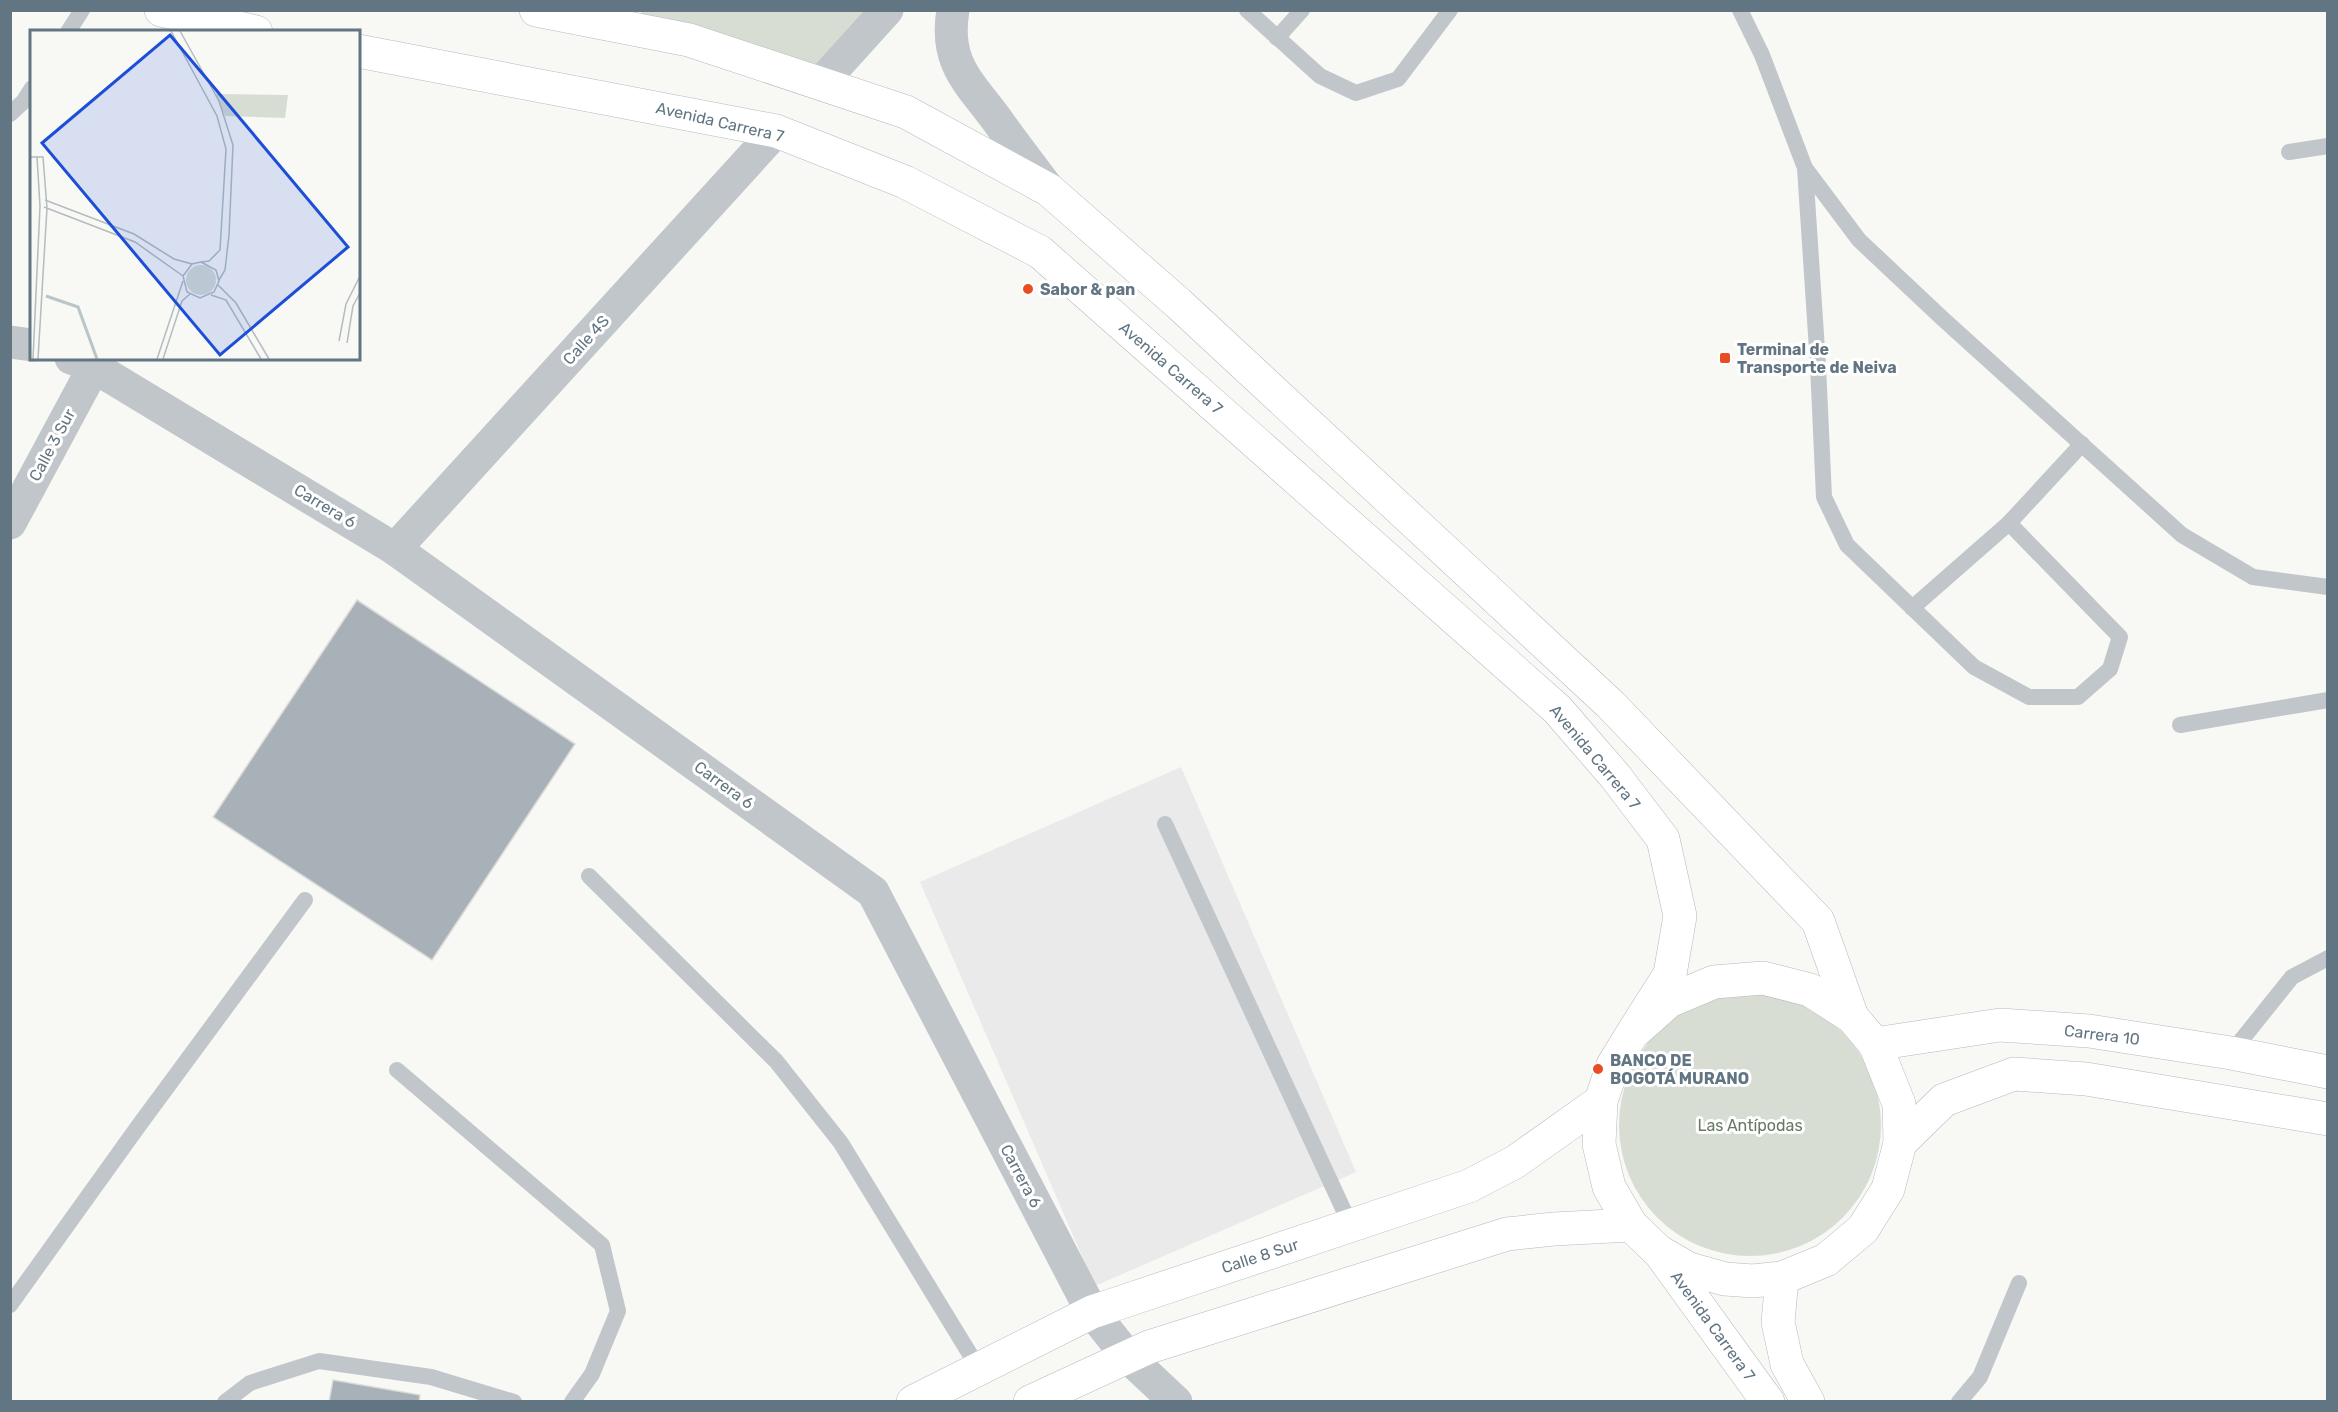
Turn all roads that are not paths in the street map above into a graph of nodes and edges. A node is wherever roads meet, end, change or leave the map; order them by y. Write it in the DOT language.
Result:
graph roads {
  1 [pos="82,10"];
  2 [pos="161,10"];
  3 [pos="536,10"];
  4 [pos="887,10"];
  5 [pos="953,10"];
  6 [pos="1246,10"];
  7 [pos="1302,10"];
  8 [pos="1450,10"];
  9 [pos="1740,10"];
  10 [pos="69,30"];
  11 [pos="247,30"];
  12 [pos="1277,38"];
  13 [pos="360,51"];
  14 [pos="820,84"];
  15 [pos="30,91"];
  16 [pos="10,114"];
  17 [pos="776,131"];
  18 [pos="2328,146"];
  19 [pos="2289,152"];
  20 [pos="1805,168"];
  21 [pos="1049,190"];
  22 [pos="10,342"];
  23 [pos="30,345"];
  24 [pos="83,363"];
  25 [pos="2082,444"];
  26 [pos="10,522"];
  27 [pos="2008,523"];
  28 [pos="395,549"];
  29 [pos="2328,588"];
  30 [pos="1912,608"];
  31 [pos="2328,700"];
  32 [pos="2180,725"];
  33 [pos="1165,824"];
  34 [pos="589,876"];
  35 [pos="304,900"];
  36 [pos="2328,958"];
  37 [pos="1852,1017"];
  38 [pos="1632,1034"];
  39 [pos="1875,1044"];
  40 [pos="2231,1053"];
  41 [pos="398,1070"];
  42 [pos="2328,1072"];
  43 [pos="1601,1101"];
  44 [pos="2328,1119"];
  45 [pos="1900,1143"];
  46 [pos="1631,1225"];
  47 [pos="1351,1226"];
  48 [pos="1658,1251"];
  49 [pos="1782,1278"];
  50 [pos="2019,1283"];
  51 [pos="10,1305"];
  52 [pos="1092,1312"];
  53 [pos="1128,1357"];
  54 [pos="978,1369"];
  55 [pos="225,1401"];
  56 [pos="514,1401"];
  57 [pos="572,1401"];
  58 [pos="913,1401"];
  59 [pos="1030,1401"];
  60 [pos="1176,1401"];
  61 [pos="1768,1401"];
  62 [pos="1808,1401"];
  63 [pos="1959,1401"];
  1 -- 10 [label="lane"];
  2 -- 11 [label="main road"];
  3 -- 14 [label="main road"];
  4 -- 14 [label="street"];
  5 -- 21 [label="street"];
  6 -- 12 [label="lane"];
  7 -- 12 [label="lane"];
  8 -- 12 [label="lane"];
  9 -- 20 [label="lane"];
  13 -- 17 [label="main road, Avenida Carrera 7"];
  14 -- 21 [label="main road"];
  15 -- 16 [label="lane"];
  17 -- 28 [label="street, Calle 4S"];
  17 -- 38 [label="main road, Avenida Carrera 7"];
  18 -- 19 [label="lane"];
  20 -- 25 [label="lane"];
  20 -- 30 [label="lane"];
  21 -- 37 [label="main road"];
  22 -- 23 [label="street"];
  24 -- 26 [label="street, Calle 3 Sur"];
  24 -- 28 [label="street, Carrera 6"];
  25 -- 27 [label="lane"];
  25 -- 29 [label="lane"];
  27 -- 30 [label="lane"];
  27 -- 30 [label="lane"];
  28 -- 52 [label="street, Carrera 6"];
  31 -- 32 [label="lane"];
  33 -- 47 [label="lane"];
  34 -- 54 [label="lane"];
  35 -- 51 [label="lane"];
  36 -- 40 [label="lane"];
  37 -- 38 [label="main road"];
  37 -- 39 [label="main road"];
  38 -- 43 [label="main road, Avenida Carrera 7"];
  39 -- 40 [label="main road, Carrera 10"];
  39 -- 45 [label="main road"];
  40 -- 42 [label="main road, Carrera 10"];
  41 -- 57 [label="lane"];
  43 -- 46 [label="main road, Avenida Carrera 7"];
  43 -- 47 [label="main road, Calle 8 Sur"];
  44 -- 45 [label="main road"];
  45 -- 49 [label="main road"];
  46 -- 48 [label="main road, Avenida Carrera 7"];
  46 -- 53 [label="main road"];
  47 -- 52 [label="main road, Calle 8 Sur"];
  48 -- 49 [label="main road"];
  48 -- 61 [label="main road, Avenida Carrera 7"];
  49 -- 62 [label="main road"];
  50 -- 63 [label="lane"];
  52 -- 53 [label="street, Carrera 6"];
  52 -- 54 [label="main road, Calle 8 Sur"];
  53 -- 59 [label="main road"];
  53 -- 60 [label="street, Carrera 6"];
  54 -- 58 [label="main road, Calle 8 Sur"];
  55 -- 56 [label="lane"];
}
